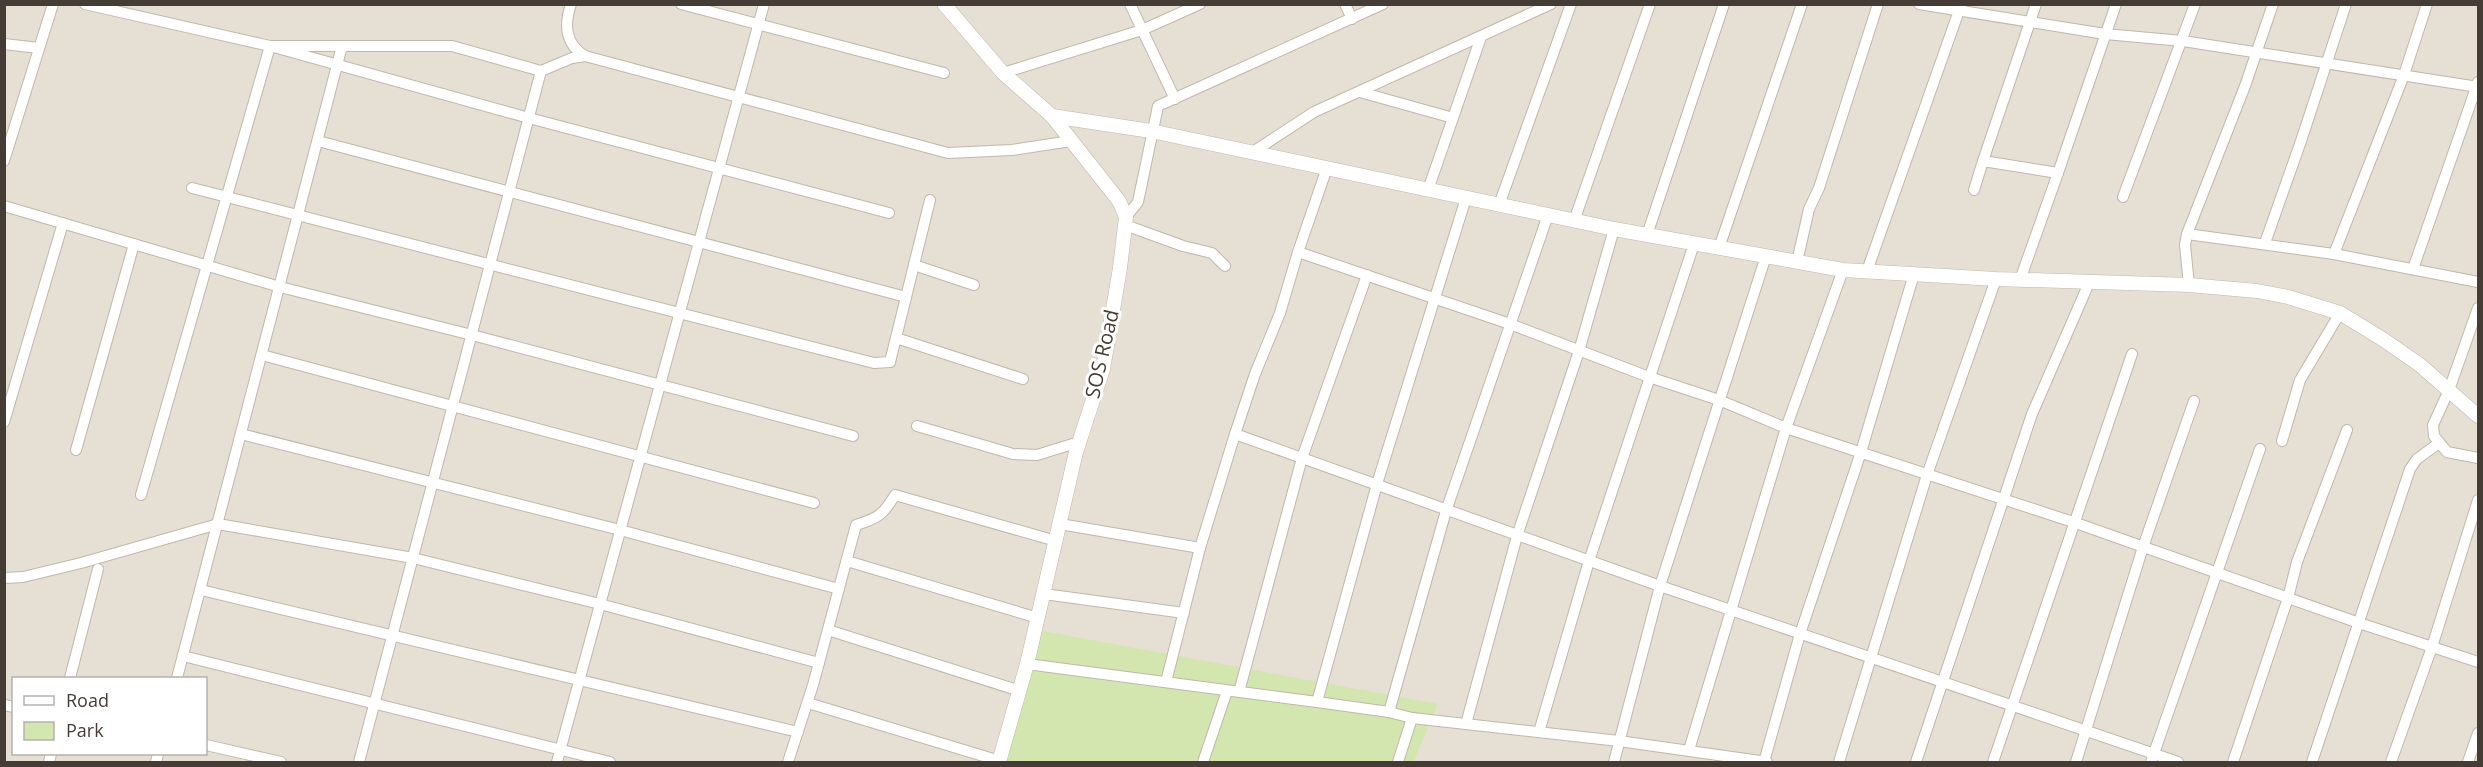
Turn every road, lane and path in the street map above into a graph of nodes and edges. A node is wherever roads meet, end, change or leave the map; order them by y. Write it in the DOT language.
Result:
graph roads {
  1 [pos="53,4"];
  2 [pos="84,4"];
  3 [pos="571,4"];
  4 [pos="681,4"];
  5 [pos="764,4"];
  6 [pos="944,4"];
  7 [pos="1130,4"];
  8 [pos="1200,4"];
  9 [pos="1345,4"];
  10 [pos="1383,4"];
  11 [pos="1551,4"];
  12 [pos="1571,4"];
  13 [pos="1650,4"];
  14 [pos="1724,4"];
  15 [pos="1802,4"];
  16 [pos="1878,4"];
  17 [pos="1919,4"];
  18 [pos="2036,4"];
  19 [pos="2116,4"];
  20 [pos="2195,4"];
  21 [pos="2273,4"];
  22 [pos="2346,4"];
  23 [pos="2427,4"];
  24 [pos="1960,7"];
  25 [pos="1352,19"];
  26 [pos="2030,21"];
  27 [pos="757,26"];
  28 [pos="1142,30"];
  29 [pos="2105,34"];
  30 [pos="1481,37"];
  31 [pos="2183,41"];
  32 [pos="4,44"];
  33 [pos="270,46"];
  34 [pos="342,46"];
  35 [pos="39,48"];
  36 [pos="2256,53"];
  37 [pos="585,56"];
  38 [pos="2326,65"];
  39 [pos="337,66"];
  40 [pos="541,71"];
  41 [pos="944,73"];
  42 [pos="1003,73"];
  43 [pos="2404,75"];
  44 [pos="2478,85"];
  45 [pos="1360,92"];
  46 [pos="737,97"];
  47 [pos="1175,99"];
  48 [pos="1052,116"];
  49 [pos="529,118"];
  50 [pos="1453,118"];
  51 [pos="1151,131"];
  52 [pos="318,141"];
  53 [pos="1071,141"];
  54 [pos="1253,153"];
  55 [pos="4,161"];
  56 [pos="1983,161"];
  57 [pos="1327,168"];
  58 [pos="718,169"];
  59 [pos="2058,173"];
  60 [pos="192,188"];
  61 [pos="1428,190"];
  62 [pos="1974,190"];
  63 [pos="509,192"];
  64 [pos="227,197"];
  65 [pos="2122,197"];
  66 [pos="1466,198"];
  67 [pos="930,200"];
  68 [pos="1499,205"];
  69 [pos="4,206"];
  70 [pos="889,213"];
  71 [pos="298,215"];
  72 [pos="1548,215"];
  73 [pos="1126,221"];
  74 [pos="1574,221"];
  75 [pos="63,223"];
  76 [pos="1614,229"];
  77 [pos="2187,234"];
  78 [pos="1647,235"];
  79 [pos="698,242"];
  80 [pos="2265,243"];
  81 [pos="134,244"];
  82 [pos="1694,244"];
  83 [pos="1719,248"];
  84 [pos="1298,252"];
  85 [pos="2334,254"];
  86 [pos="1766,256"];
  87 [pos="1797,262"];
  88 [pos="490,264"];
  89 [pos="914,265"];
  90 [pos="207,266"];
  91 [pos="1225,266"];
  92 [pos="2413,269"];
  93 [pos="1844,270"];
  94 [pos="1867,271"];
  95 [pos="1914,274"];
  96 [pos="1367,275"];
  97 [pos="1996,279"];
  98 [pos="2020,280"];
  99 [pos="2478,282"];
  100 [pos="2089,283"];
  101 [pos="974,285"];
  102 [pos="2189,285"];
  103 [pos="279,287"];
  104 [pos="906,297"];
  105 [pos="1434,299"];
  106 [pos="2478,308"];
  107 [pos="679,312"];
  108 [pos="2340,313"];
  109 [pos="1510,324"];
  110 [pos="472,334"];
  111 [pos="896,338"];
  112 [pos="1579,351"];
  113 [pos="2132,354"];
  114 [pos="262,355"];
  115 [pos="1649,376"];
  116 [pos="1023,380"];
  117 [pos="660,385"];
  118 [pos="2449,390"];
  119 [pos="1719,400"];
  120 [pos="2194,401"];
  121 [pos="2478,416"];
  122 [pos="4,422"];
  123 [pos="917,426"];
  124 [pos="1786,428"];
  125 [pos="2347,430"];
  126 [pos="241,434"];
  127 [pos="1235,434"];
  128 [pos="853,436"];
  129 [pos="2282,441"];
  130 [pos="1079,442"];
  131 [pos="2439,443"];
  132 [pos="2260,449"];
  133 [pos="76,450"];
  134 [pos="1861,452"];
  135 [pos="1302,458"];
  136 [pos="2478,458"];
  137 [pos="1927,475"];
  138 [pos="433,483"];
  139 [pos="1377,484"];
  140 [pos="141,495"];
  141 [pos="2002,500"];
  142 [pos="2478,500"];
  143 [pos="814,503"];
  144 [pos="1446,511"];
  145 [pos="2073,522"];
  146 [pos="218,524"];
  147 [pos="1060,524"];
  148 [pos="620,530"];
  149 [pos="1517,536"];
  150 [pos="1056,542"];
  151 [pos="2143,547"];
  152 [pos="1200,548"];
  153 [pos="413,558"];
  154 [pos="847,561"];
  155 [pos="1589,561"];
  156 [pos="98,569"];
  157 [pos="2216,572"];
  158 [pos="4,578"];
  159 [pos="1660,586"];
  160 [pos="839,589"];
  161 [pos="201,590"];
  162 [pos="1044,594"];
  163 [pos="2288,598"];
  164 [pos="600,604"];
  165 [pos="1730,610"];
  166 [pos="1184,613"];
  167 [pos="1038,618"];
  168 [pos="2359,623"];
  169 [pos="828,630"];
  170 [pos="1800,634"];
  171 [pos="392,636"];
  172 [pos="2432,646"];
  173 [pos="183,656"];
  174 [pos="1871,658"];
  175 [pos="2478,662"];
  176 [pos="819,663"];
  177 [pos="1028,664"];
  178 [pos="70,677"];
  179 [pos="177,677"];
  180 [pos="580,678"];
  181 [pos="1166,682"];
  182 [pos="1942,682"];
  183 [pos="1020,691"];
  184 [pos="1227,691"];
  185 [pos="1239,692"];
  186 [pos="1317,702"];
  187 [pos="808,703"];
  188 [pos="374,704"];
  189 [pos="2012,706"];
  190 [pos="1389,712"];
  191 [pos="1412,718"];
  192 [pos="1466,724"];
  193 [pos="798,732"];
  194 [pos="1539,732"];
  195 [pos="2087,732"];
  196 [pos="2478,733"];
  197 [pos="1619,741"];
  198 [pos="207,745"];
  199 [pos="561,749"];
  200 [pos="1689,750"];
  201 [pos="2153,758"];
  202 [pos="1000,761"];
  203 [pos="281,762"];
  204 [pos="359,762"];
  205 [pos="557,762"];
  206 [pos="610,762"];
  207 [pos="788,762"];
  208 [pos="1203,762"];
  209 [pos="1398,762"];
  210 [pos="1614,762"];
  211 [pos="1766,762"];
  212 [pos="1839,762"];
  213 [pos="1916,762"];
  214 [pos="1994,762"];
  215 [pos="2076,762"];
  216 [pos="2178,762"];
  217 [pos="2233,762"];
  218 [pos="2312,762"];
  219 [pos="2391,762"];
  220 [pos="2468,762"];
  1 -- 35 [label="street"];
  2 -- 33 [label="street"];
  3 -- 37 [label="street"];
  4 -- 27 [label="street"];
  5 -- 27 [label="street"];
  6 -- 42 [label="street"];
  7 -- 28 [label="street"];
  8 -- 28 [label="street"];
  9 -- 25 [label="street"];
  10 -- 25 [label="street"];
  11 -- 30 [label="street"];
  12 -- 68 [label="street"];
  13 -- 74 [label="street"];
  14 -- 78 [label="street"];
  15 -- 83 [label="street"];
  16 -- 87 [label="street"];
  17 -- 24 [label="street"];
  18 -- 26 [label="street"];
  19 -- 29 [label="street"];
  20 -- 31 [label="street"];
  21 -- 36 [label="street"];
  22 -- 38 [label="street"];
  23 -- 43 [label="street"];
  24 -- 26 [label="street"];
  24 -- 94 [label="street"];
  25 -- 47 [label="street"];
  26 -- 29 [label="street"];
  26 -- 56 [label="street"];
  27 -- 41 [label="street"];
  27 -- 46 [label="street"];
  28 -- 42 [label="street"];
  28 -- 47 [label="street"];
  29 -- 31 [label="street"];
  29 -- 59 [label="street"];
  30 -- 45 [label="street"];
  30 -- 50 [label="street"];
  31 -- 36 [label="street"];
  31 -- 65 [label="street"];
  32 -- 35 [label="street"];
  33 -- 34 [label="street"];
  33 -- 39 [label="street"];
  33 -- 64 [label="street"];
  34 -- 39 [label="street"];
  34 -- 40 [label="street"];
  35 -- 55 [label="street"];
  36 -- 38 [label="street"];
  36 -- 77 [label="street"];
  37 -- 40 [label="street"];
  37 -- 46 [label="street"];
  38 -- 43 [label="street"];
  38 -- 80 [label="street"];
  39 -- 49 [label="street"];
  39 -- 52 [label="street"];
  40 -- 49 [label="street"];
  42 -- 48 [label="street"];
  43 -- 44 [label="street"];
  43 -- 85 [label="street"];
  44 -- 92 [label="street"];
  45 -- 50 [label="street"];
  45 -- 54 [label="street"];
  46 -- 53 [label="street"];
  46 -- 58 [label="street"];
  47 -- 51 [label="street"];
  48 -- 51 [label="street"];
  48 -- 53 [label="street"];
  49 -- 58 [label="street"];
  49 -- 63 [label="street"];
  50 -- 61 [label="street"];
  51 -- 54 [label="street"];
  51 -- 73 [label="street"];
  52 -- 63 [label="street"];
  52 -- 71 [label="street"];
  53 -- 73 [label="street"];
  54 -- 57 [label="street"];
  56 -- 59 [label="street"];
  56 -- 62 [label="street"];
  57 -- 61 [label="street"];
  57 -- 84 [label="street"];
  58 -- 70 [label="street"];
  58 -- 79 [label="street"];
  59 -- 98 [label="street"];
  60 -- 64 [label="street"];
  61 -- 66 [label="street"];
  63 -- 79 [label="street"];
  63 -- 88 [label="street"];
  64 -- 71 [label="street"];
  64 -- 90 [label="street"];
  66 -- 68 [label="street"];
  66 -- 105 [label="street"];
  67 -- 89 [label="street"];
  68 -- 72 [label="street"];
  69 -- 75 [label="street"];
  71 -- 88 [label="street"];
  71 -- 103 [label="street"];
  72 -- 74 [label="street"];
  72 -- 109 [label="street"];
  73 -- 91 [label="street"];
  73 -- 130 [label="street, SOS Road"];
  74 -- 76 [label="street"];
  75 -- 81 [label="street"];
  75 -- 122 [label="street"];
  76 -- 78 [label="street"];
  76 -- 112 [label="street"];
  77 -- 80 [label="street"];
  77 -- 102 [label="street"];
  78 -- 82 [label="street"];
  79 -- 104 [label="street"];
  79 -- 107 [label="street"];
  80 -- 85 [label="street"];
  81 -- 90 [label="street"];
  81 -- 133 [label="street"];
  82 -- 83 [label="street"];
  82 -- 115 [label="street"];
  83 -- 86 [label="street"];
  84 -- 96 [label="street"];
  84 -- 127 [label="street"];
  85 -- 92 [label="street"];
  86 -- 87 [label="street"];
  86 -- 119 [label="street"];
  87 -- 93 [label="street"];
  88 -- 107 [label="street"];
  88 -- 110 [label="street"];
  89 -- 101 [label="street"];
  89 -- 104 [label="street"];
  90 -- 103 [label="street"];
  90 -- 140 [label="street"];
  92 -- 99 [label="street"];
  93 -- 94 [label="street"];
  93 -- 124 [label="street"];
  94 -- 95 [label="street"];
  95 -- 97 [label="street"];
  95 -- 134 [label="street"];
  96 -- 105 [label="street"];
  96 -- 135 [label="street"];
  97 -- 98 [label="street"];
  97 -- 137 [label="street"];
  98 -- 100 [label="street"];
  100 -- 102 [label="street"];
  100 -- 141 [label="street"];
  102 -- 108 [label="street"];
  103 -- 110 [label="street"];
  103 -- 114 [label="street"];
  104 -- 111 [label="street"];
  105 -- 109 [label="street"];
  105 -- 139 [label="street"];
  106 -- 118 [label="street"];
  107 -- 111 [label="street"];
  107 -- 117 [label="street"];
  108 -- 118 [label="street"];
  108 -- 129 [label="street"];
  109 -- 112 [label="street"];
  109 -- 144 [label="street"];
  110 -- 117 [label="street"];
  110 -- 138 [label="street"];
  111 -- 116 [label="street"];
  112 -- 115 [label="street"];
  112 -- 149 [label="street"];
  113 -- 145 [label="street"];
  114 -- 126 [label="street"];
  114 -- 143 [label="street"];
  115 -- 119 [label="street"];
  115 -- 155 [label="street"];
  117 -- 128 [label="street"];
  117 -- 148 [label="street"];
  118 -- 121 [label="street"];
  118 -- 131 [label="street"];
  119 -- 124 [label="street"];
  119 -- 159 [label="street"];
  120 -- 151 [label="street"];
  123 -- 130 [label="street"];
  124 -- 134 [label="street"];
  124 -- 165 [label="street"];
  125 -- 163 [label="street"];
  126 -- 138 [label="street"];
  126 -- 146 [label="street"];
  127 -- 135 [label="street"];
  127 -- 152 [label="street"];
  130 -- 147 [label="street, SOS Road"];
  131 -- 136 [label="street"];
  131 -- 168 [label="street"];
  132 -- 157 [label="street"];
  134 -- 137 [label="street"];
  134 -- 170 [label="street"];
  135 -- 139 [label="street"];
  135 -- 185 [label="street"];
  137 -- 141 [label="street"];
  137 -- 174 [label="street"];
  138 -- 148 [label="street"];
  138 -- 153 [label="street"];
  139 -- 144 [label="street"];
  139 -- 186 [label="street"];
  141 -- 145 [label="street"];
  141 -- 182 [label="street"];
  142 -- 172 [label="street"];
  144 -- 149 [label="street"];
  144 -- 190 [label="street"];
  145 -- 151 [label="street"];
  145 -- 189 [label="street"];
  146 -- 153 [label="street"];
  146 -- 158 [label="street"];
  146 -- 161 [label="street"];
  147 -- 150 [label="street, SOS Road"];
  147 -- 152 [label="street"];
  148 -- 160 [label="street"];
  148 -- 164 [label="street"];
  149 -- 155 [label="street"];
  149 -- 192 [label="street"];
  150 -- 154 [label="street"];
  150 -- 162 [label="street, SOS Road"];
  151 -- 157 [label="street"];
  151 -- 195 [label="street"];
  152 -- 166 [label="street"];
  153 -- 164 [label="street"];
  153 -- 171 [label="street"];
  154 -- 160 [label="street"];
  154 -- 167 [label="street"];
  155 -- 159 [label="street"];
  155 -- 194 [label="street"];
  156 -- 178 [label="street"];
  157 -- 163 [label="street"];
  157 -- 201 [label="street"];
  159 -- 165 [label="street"];
  159 -- 197 [label="street"];
  160 -- 169 [label="street"];
  161 -- 171 [label="street"];
  161 -- 173 [label="street"];
  162 -- 166 [label="street"];
  162 -- 167 [label="street, SOS Road"];
  163 -- 168 [label="street"];
  163 -- 217 [label="street"];
  164 -- 176 [label="street"];
  164 -- 180 [label="street"];
  165 -- 170 [label="street"];
  165 -- 200 [label="street"];
  166 -- 181 [label="street"];
  167 -- 177 [label="street, SOS Road"];
  168 -- 172 [label="street"];
  168 -- 218 [label="street"];
  169 -- 176 [label="street"];
  169 -- 183 [label="street"];
  170 -- 174 [label="street"];
  170 -- 211 [label="street"];
  171 -- 180 [label="street"];
  171 -- 188 [label="street"];
  172 -- 175 [label="street"];
  172 -- 219 [label="street"];
  173 -- 179 [label="street"];
  173 -- 188 [label="street"];
  174 -- 182 [label="street"];
  174 -- 212 [label="street"];
  176 -- 187 [label="street"];
  177 -- 181 [label="street"];
  177 -- 183 [label="street, SOS Road"];
  180 -- 193 [label="street"];
  180 -- 199 [label="street"];
  181 -- 184 [label="street"];
  182 -- 189 [label="street"];
  182 -- 213 [label="street"];
  183 -- 202 [label="street, SOS Road"];
  184 -- 185 [label="street"];
  184 -- 208 [label="street"];
  185 -- 186 [label="street"];
  186 -- 190 [label="street"];
  187 -- 193 [label="street"];
  187 -- 202 [label="street"];
  188 -- 199 [label="street"];
  188 -- 204 [label="street"];
  189 -- 195 [label="street"];
  189 -- 214 [label="street"];
  190 -- 191 [label="street"];
  191 -- 192 [label="street"];
  191 -- 209 [label="street"];
  192 -- 194 [label="street"];
  193 -- 207 [label="street"];
  194 -- 197 [label="street"];
  195 -- 201 [label="street"];
  195 -- 215 [label="street"];
  196 -- 220 [label="street"];
  197 -- 200 [label="street"];
  197 -- 210 [label="street"];
  198 -- 203 [label="street"];
  199 -- 205 [label="street"];
  199 -- 206 [label="street"];
  200 -- 211 [label="street"];
  201 -- 216 [label="street"];
}
